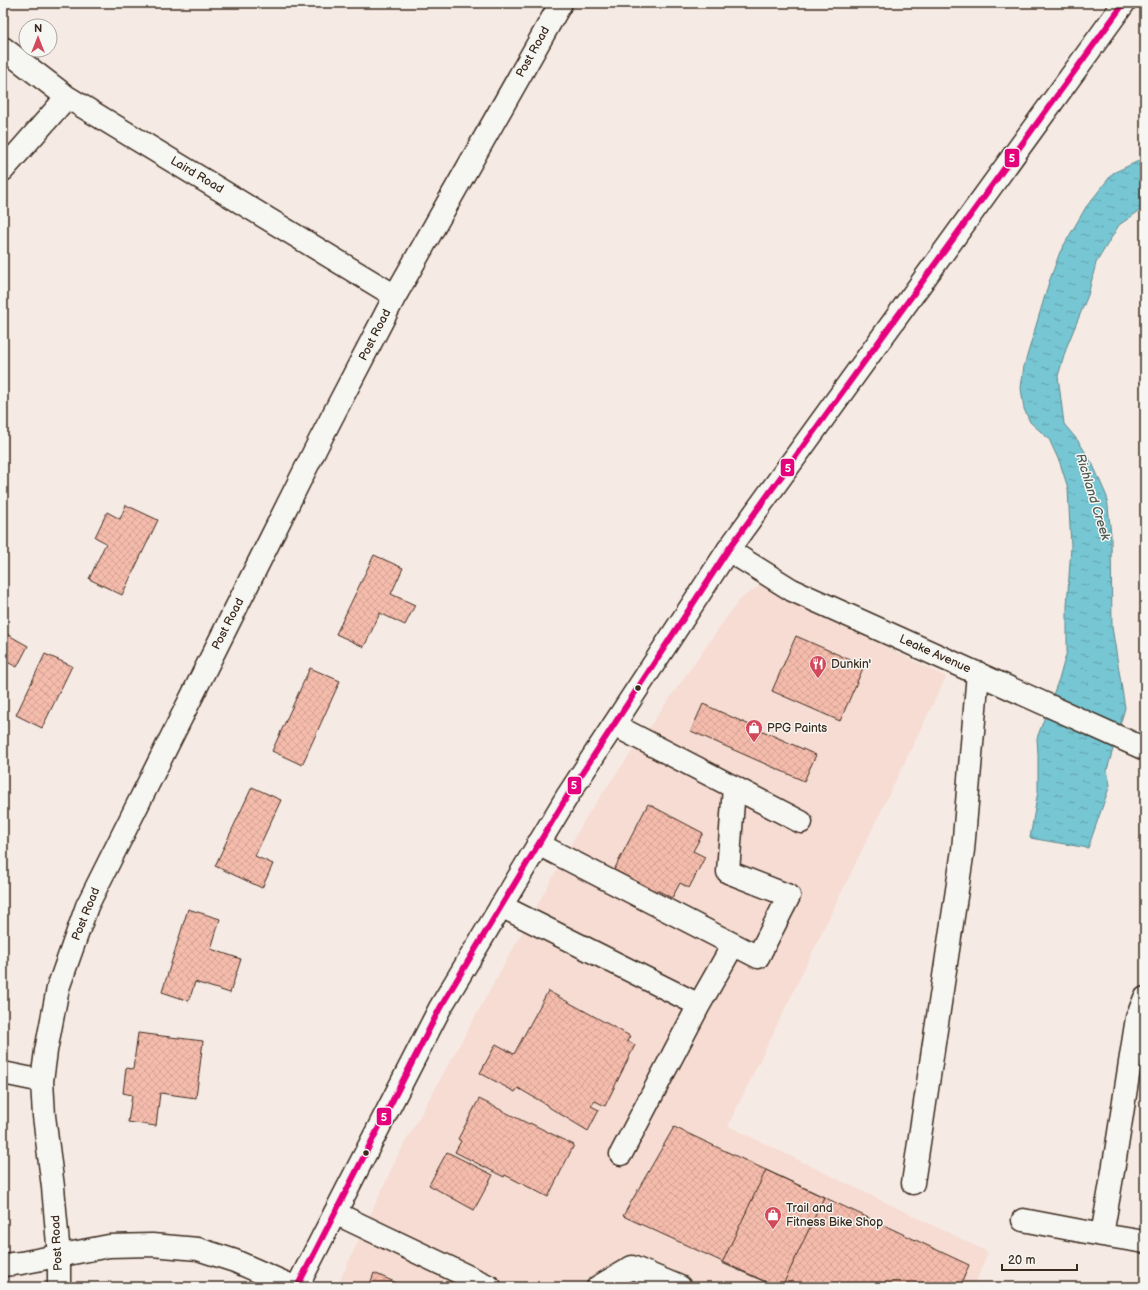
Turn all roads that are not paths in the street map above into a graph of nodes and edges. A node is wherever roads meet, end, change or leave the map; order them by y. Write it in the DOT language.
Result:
graph roads {
  1 [pos="560,3"];
  2 [pos="1124,3"];
  3 [pos="3,48"];
  4 [pos="67,97"];
  5 [pos="3,170"];
  6 [pos="395,296"];
  7 [pos="728,550"];
  8 [pos="978,673"];
  9 [pos="614,724"];
  10 [pos="1145,750"];
  11 [pos="734,787"];
  12 [pos="802,822"];
  13 [pos="538,844"];
  14 [pos="501,906"];
  15 [pos="733,945"];
  16 [pos="1145,998"];
  17 [pos="699,1005"];
  18 [pos="3,1073"];
  19 [pos="42,1081"];
  20 [pos="621,1154"];
  21 [pos="913,1183"];
  22 [pos="335,1213"];
  23 [pos="1023,1220"];
  24 [pos="1102,1235"];
  25 [pos="1145,1242"];
  26 [pos="59,1256"];
  27 [pos="3,1265"];
  28 [pos="59,1287"];
  29 [pos="296,1287"];
  30 [pos="490,1287"];
  31 [pos="598,1287"];
  32 [pos="680,1287"];
  1 -- 6 [label="street, Post Road"];
  2 -- 7 [label="street"];
  3 -- 4 [label="street, Laird Road"];
  4 -- 5 [label="street"];
  4 -- 6 [label="street, Laird Road"];
  6 -- 19 [label="street, Post Road"];
  7 -- 8 [label="street, Leake Avenue"];
  7 -- 9 [label="street"];
  8 -- 10 [label="street, Leake Avenue"];
  8 -- 21 [label="street"];
  9 -- 11 [label="street"];
  9 -- 13 [label="street"];
  11 -- 12 [label="street"];
  11 -- 15 [label="street"];
  13 -- 14 [label="street"];
  13 -- 15 [label="street"];
  14 -- 17 [label="street"];
  14 -- 22 [label="street"];
  15 -- 17 [label="street"];
  16 -- 24 [label="street"];
  17 -- 20 [label="street"];
  18 -- 19 [label="street"];
  19 -- 26 [label="street, Post Road"];
  22 -- 29 [label="street"];
  22 -- 30 [label="street"];
  23 -- 24 [label="street"];
  24 -- 25 [label="street"];
  26 -- 27 [label="street"];
  26 -- 28 [label="street, Post Road"];
  26 -- 29 [label="street"];
  31 -- 32 [label="street"];
}
